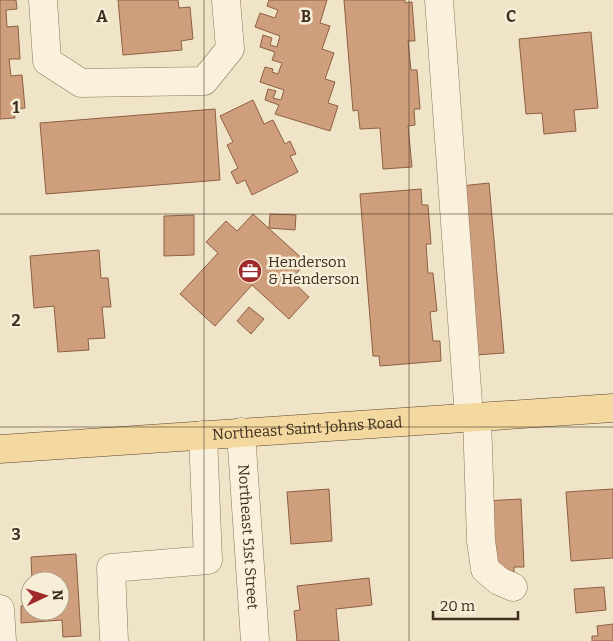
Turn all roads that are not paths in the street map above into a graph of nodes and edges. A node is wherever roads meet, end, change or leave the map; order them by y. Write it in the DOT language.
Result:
graph roads {
  1 [pos="43,0"];
  2 [pos="226,0"];
  3 [pos="439,0"];
  4 [pos="613,408"];
  5 [pos="473,417"];
  6 [pos="240,432"];
  7 [pos="203,435"];
  8 [pos="0,449"];
  9 [pos="512,587"];
  10 [pos="0,609"];
  11 [pos="2,641"];
  12 [pos="114,641"];
  13 [pos="255,641"];
  1 -- 2 [label="street"];
  3 -- 5 [label="street"];
  4 -- 5 [label="main road, Northeast Saint Johns Road"];
  5 -- 6 [label="main road, Northeast Saint Johns Road"];
  5 -- 9 [label="street"];
  6 -- 7 [label="main road, Northeast Saint Johns Road"];
  6 -- 13 [label="street, Northeast 51st Street"];
  7 -- 8 [label="main road, Northeast Saint Johns Road"];
  7 -- 12 [label="street"];
  10 -- 11 [label="street"];
}
